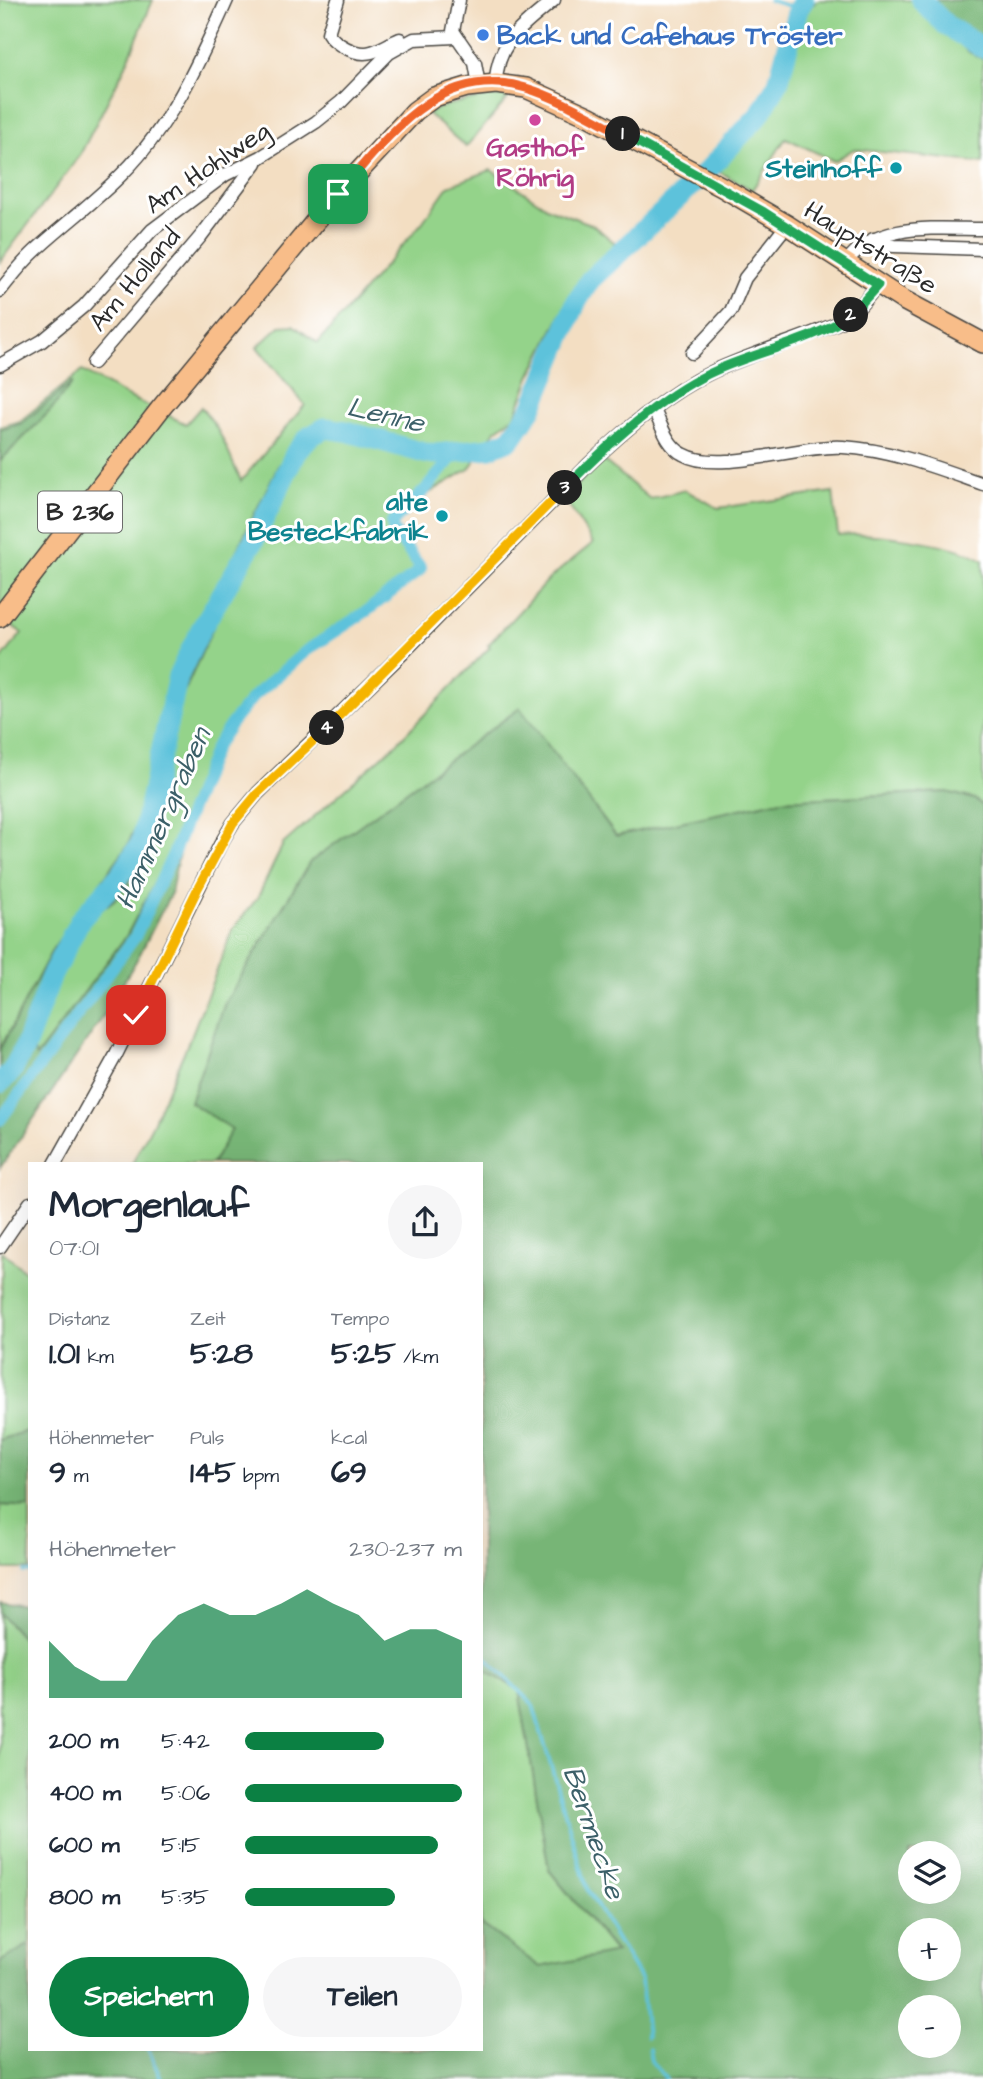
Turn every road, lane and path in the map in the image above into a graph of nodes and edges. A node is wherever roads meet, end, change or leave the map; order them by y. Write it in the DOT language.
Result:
graph roads {
  1 [pos="227,0"];
  2 [pos="338,0"];
  3 [pos="460,0"];
  4 [pos="554,0"];
  5 [pos="455,37"];
  6 [pos="414,39"];
  7 [pos="487,84"];
  8 [pos="261,158"];
  9 [pos="787,225"];
  10 [pos="983,229"];
  11 [pos="873,239"];
  12 [pos="983,248"];
  13 [pos="845,264"];
  14 [pos="878,285"];
  15 [pos="0,291"];
  16 [pos="983,343"];
  17 [pos="695,349"];
  18 [pos="93,363"];
  19 [pos="0,365"];
  20 [pos="654,410"];
  21 [pos="983,484"];
  22 [pos="0,617"];
  23 [pos="56,1162"];
  24 [pos="28,1206"];
  25 [pos="0,1247"];
  1 -- 15 [label="street"];
  2 -- 6 [label="street"];
  3 -- 5 [label="street"];
  4 -- 7 [label="street"];
  5 -- 6 [label="street, Am Hohlweg"];
  5 -- 7 [label="street"];
  6 -- 8 [label="street, Am Hohlweg"];
  7 -- 9 [label="main road, Hauptstraße / B 236"];
  7 -- 22 [label="main road, Hauptstraße / B 236"];
  8 -- 18 [label="street, Am Holland"];
  8 -- 19 [label="street, Am Hohlweg"];
  9 -- 13 [label="main road, Hauptstraße / B 236"];
  9 -- 17 [label="street"];
  10 -- 11 [label="street"];
  11 -- 12 [label="street"];
  11 -- 13 [label="street"];
  13 -- 14 [label="main road, Hauptstraße / B 236"];
  14 -- 16 [label="main road, Hauptstraße / B 236"];
  14 -- 20 [label="street"];
  20 -- 21 [label="street"];
  20 -- 23 [label="street"];
  24 -- 25 [label="street"];
}
